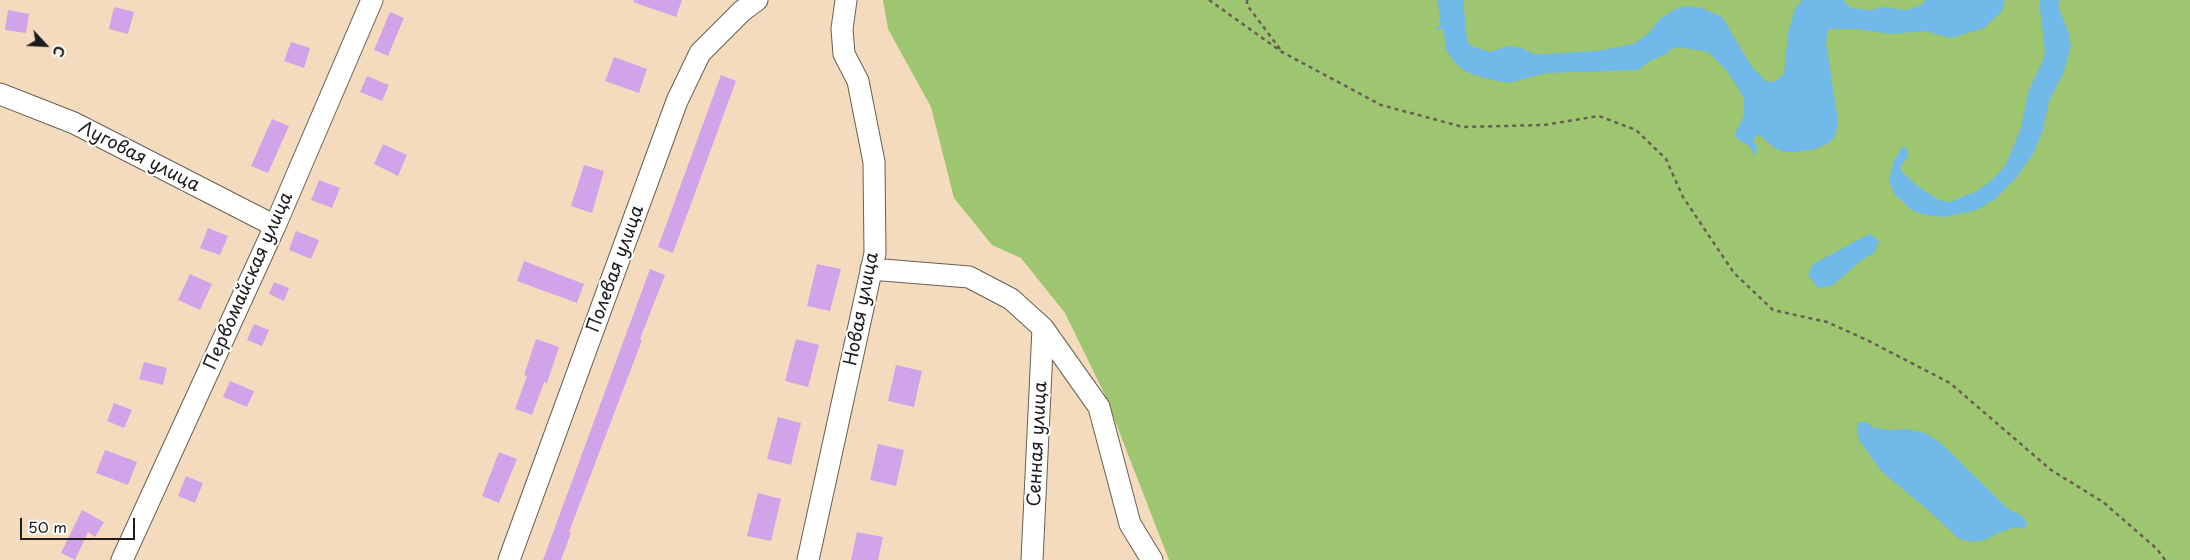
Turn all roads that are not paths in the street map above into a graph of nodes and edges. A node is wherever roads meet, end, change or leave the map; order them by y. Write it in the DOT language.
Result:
graph roads {
  1 [pos="372,0"];
  2 [pos="846,0"];
  3 [pos="743,4"];
  4 [pos="0,94"];
  5 [pos="275,226"];
  6 [pos="871,269"];
  7 [pos="1043,328"];
  8 [pos="122,560"];
  9 [pos="509,560"];
  10 [pos="808,560"];
  11 [pos="1032,560"];
  12 [pos="1152,560"];
  1 -- 5 [label="street, Первомайская улица"];
  2 -- 6 [label="street, Новая улица"];
  3 -- 9 [label="street, Полевая улица"];
  4 -- 5 [label="street, Луговая улица"];
  5 -- 8 [label="street, Первомайская улица"];
  6 -- 7 [label="street"];
  6 -- 10 [label="street, Новая улица"];
  7 -- 11 [label="street, Сенная улица"];
  7 -- 12 [label="street"];
}
